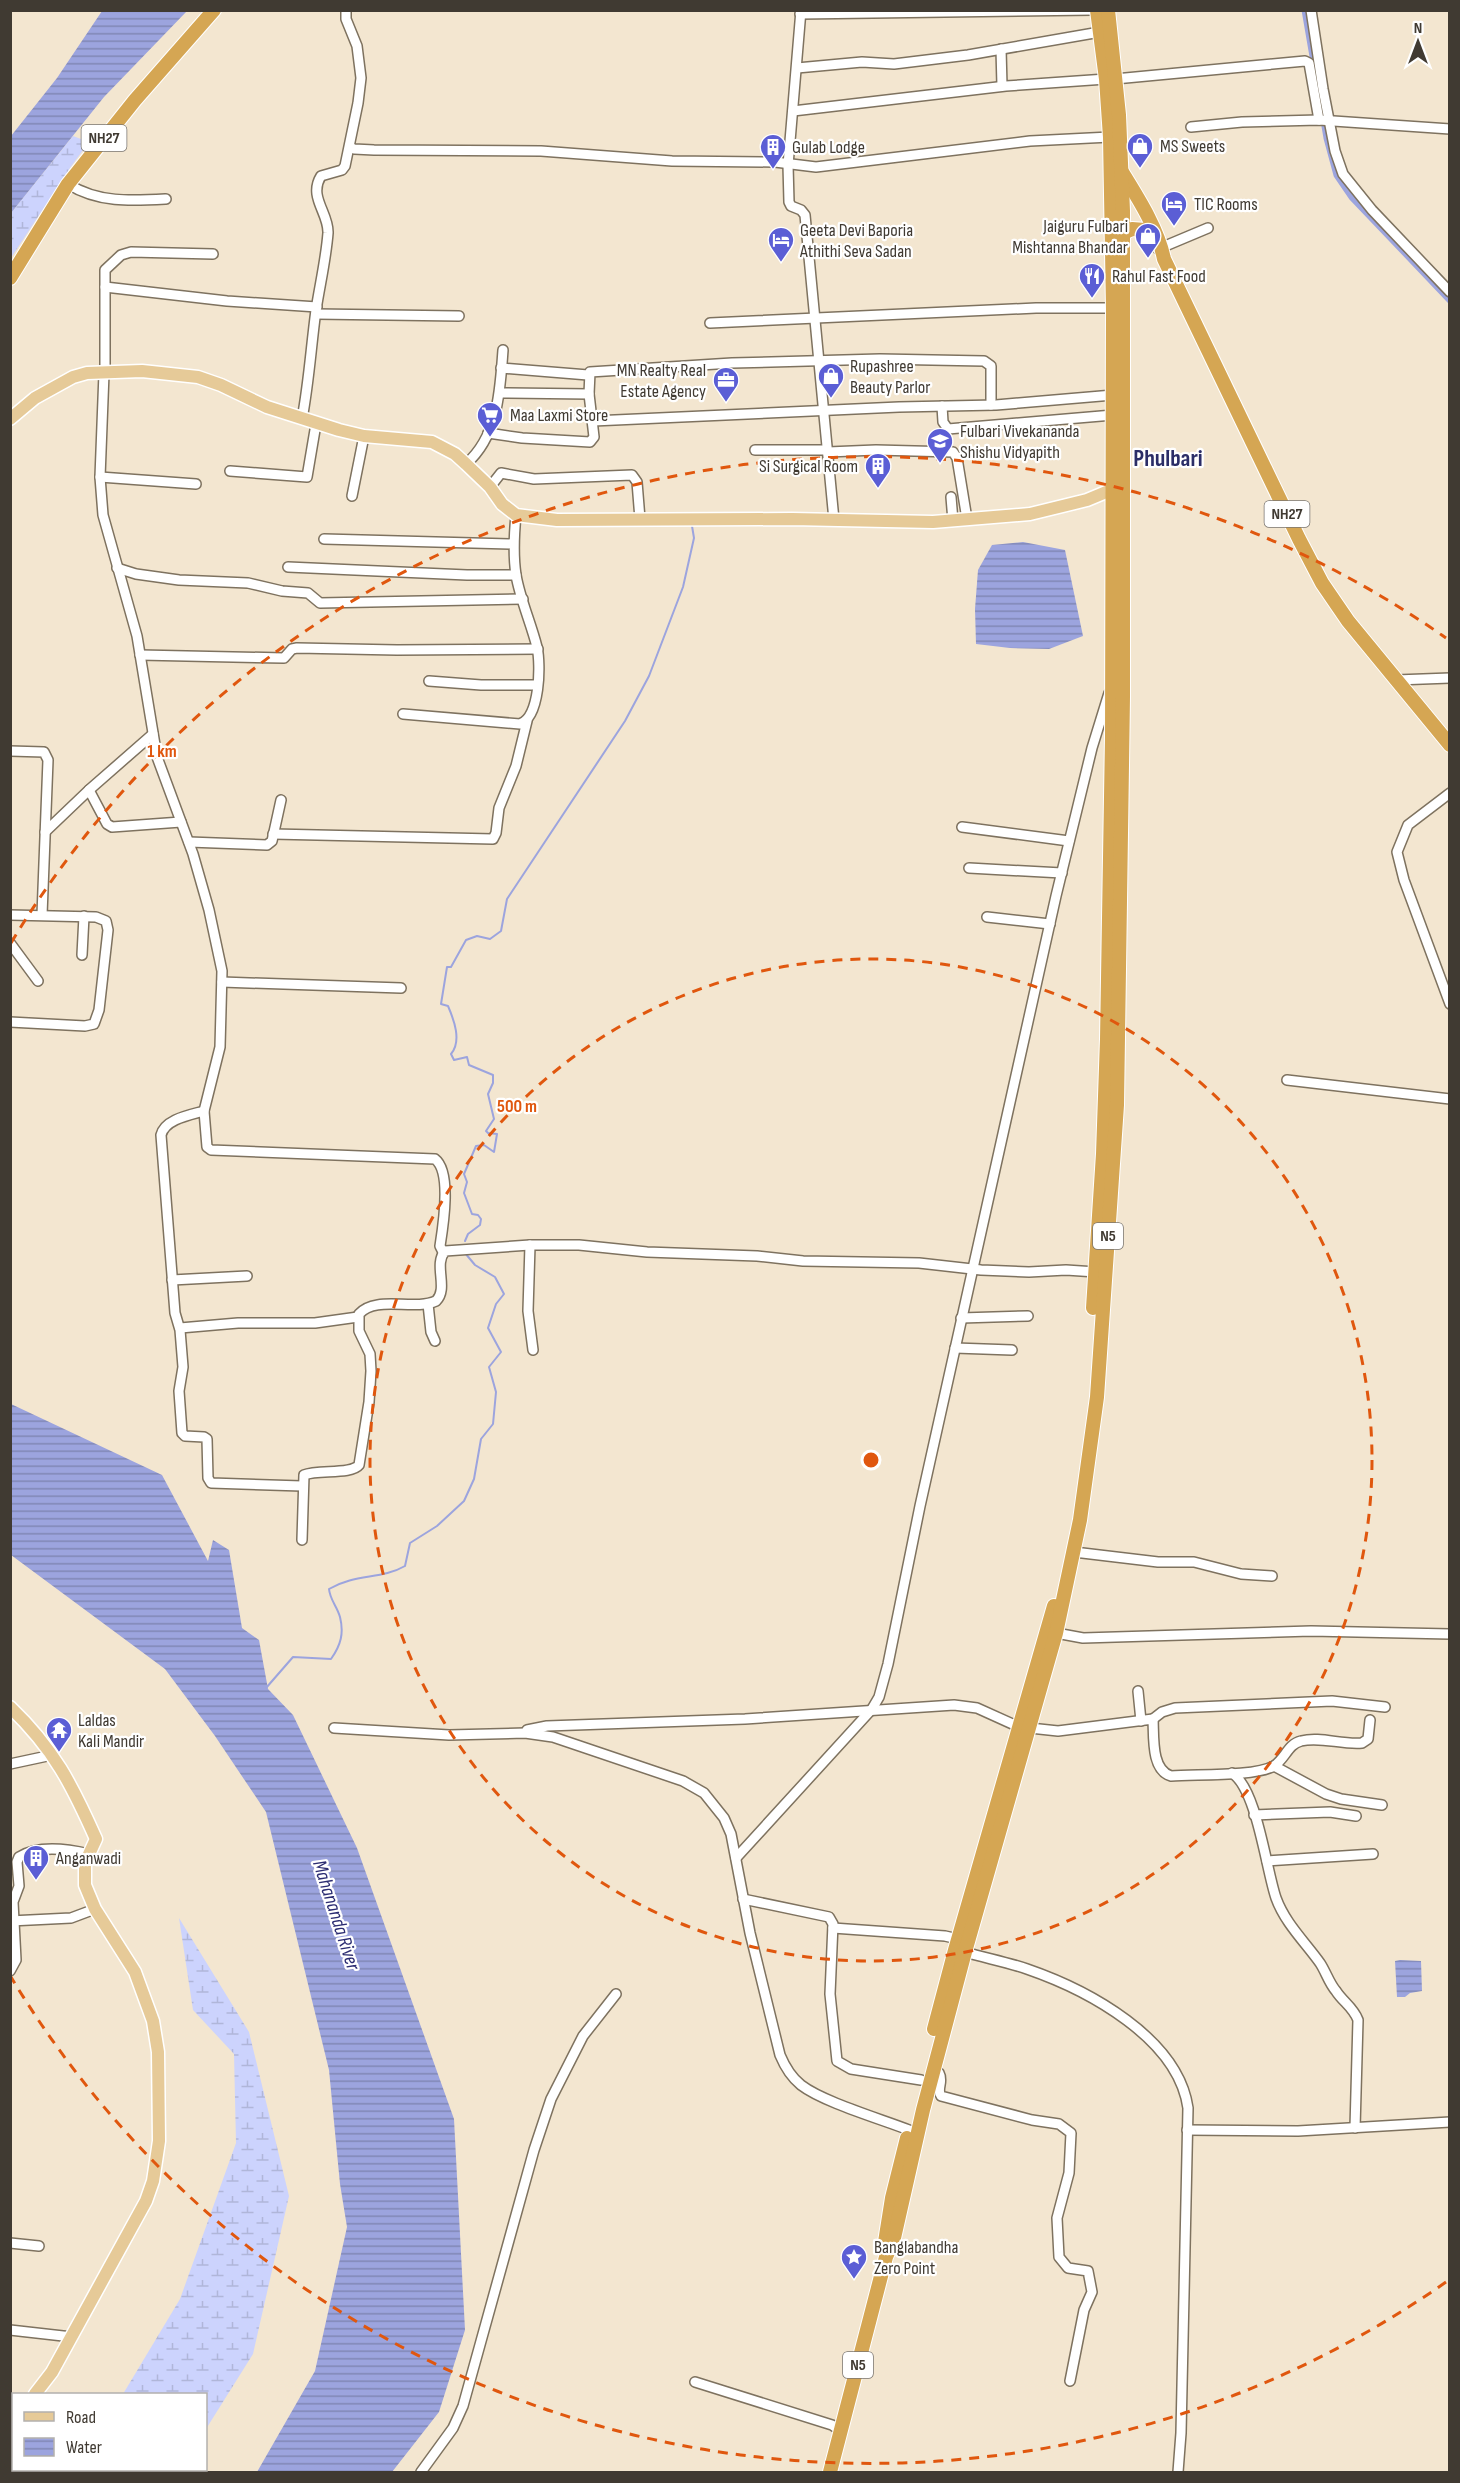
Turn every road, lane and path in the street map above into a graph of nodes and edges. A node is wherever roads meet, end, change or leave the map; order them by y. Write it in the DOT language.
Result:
graph roads {
  1 [pos="214,10"];
  2 [pos="346,10"];
  3 [pos="1096,10"];
  4 [pos="1108,10"];
  5 [pos="1311,10"];
  6 [pos="801,12"];
  7 [pos="1100,32"];
  8 [pos="1001,50"];
  9 [pos="797,68"];
  10 [pos="1111,79"];
  11 [pos="1002,86"];
  12 [pos="793,111"];
  13 [pos="1324,120"];
  14 [pos="1191,127"];
  15 [pos="1449,129"];
  16 [pos="1110,137"];
  17 [pos="350,147"];
  18 [pos="788,165"];
  19 [pos="1116,173"];
  20 [pos="68,184"];
  21 [pos="1122,188"];
  22 [pos="166,199"];
  23 [pos="1208,228"];
  24 [pos="1145,230"];
  25 [pos="1123,233"];
  26 [pos="1160,252"];
  27 [pos="213,254"];
  28 [pos="10,278"];
  29 [pos="105,287"];
  30 [pos="1449,292"];
  31 [pos="1113,308"];
  32 [pos="316,311"];
  33 [pos="459,316"];
  34 [pos="814,317"];
  35 [pos="710,323"];
  36 [pos="503,350"];
  37 [pos="818,361"];
  38 [pos="501,368"];
  39 [pos="104,372"];
  40 [pos="588,375"];
  41 [pos="500,393"];
  42 [pos="589,394"];
  43 [pos="1113,395"];
  44 [pos="992,405"];
  45 [pos="942,406"];
  46 [pos="823,411"];
  47 [pos="1113,415"];
  48 [pos="10,419"];
  49 [pos="593,421"];
  50 [pos="306,423"];
  51 [pos="488,433"];
  52 [pos="364,436"];
  53 [pos="755,450"];
  54 [pos="827,451"];
  55 [pos="466,464"];
  56 [pos="230,471"];
  57 [pos="100,477"];
  58 [pos="196,484"];
  59 [pos="490,487"];
  60 [pos="1117,490"];
  61 [pos="352,496"];
  62 [pos="951,497"];
  63 [pos="1086,500"];
  64 [pos="1118,505"];
  65 [pos="516,515"];
  66 [pos="640,519"];
  67 [pos="967,519"];
  68 [pos="834,520"];
  69 [pos="953,521"];
  70 [pos="324,539"];
  71 [pos="513,544"];
  72 [pos="288,567"];
  73 [pos="117,568"];
  74 [pos="516,575"];
  75 [pos="523,599"];
  76 [pos="538,649"];
  77 [pos="140,655"];
  78 [pos="1449,678"];
  79 [pos="1396,680"];
  80 [pos="429,681"];
  81 [pos="537,685"];
  82 [pos="1111,685"];
  83 [pos="403,714"];
  84 [pos="527,721"];
  85 [pos="153,734"];
  86 [pos="1449,745"];
  87 [pos="10,751"];
  88 [pos="89,790"];
  89 [pos="1449,793"];
  90 [pos="282,800"];
  91 [pos="181,822"];
  92 [pos="962,827"];
  93 [pos="45,832"];
  94 [pos="273,834"];
  95 [pos="1069,841"];
  96 [pos="189,842"];
  97 [pos="969,868"];
  98 [pos="1062,873"];
  99 [pos="10,915"];
  100 [pos="42,915"];
  101 [pos="84,916"];
  102 [pos="987,917"];
  103 [pos="1050,924"];
  104 [pos="10,943"];
  105 [pos="82,955"];
  106 [pos="38,981"];
  107 [pos="222,982"];
  108 [pos="401,988"];
  109 [pos="1449,1004"];
  110 [pos="10,1022"];
  111 [pos="1287,1080"];
  112 [pos="1449,1099"];
  113 [pos="204,1111"];
  114 [pos="530,1245"];
  115 [pos="443,1252"];
  116 [pos="972,1269"];
  117 [pos="1096,1272"];
  118 [pos="247,1276"];
  119 [pos="172,1280"];
  120 [pos="428,1304"];
  121 [pos="1028,1316"];
  122 [pos="358,1317"];
  123 [pos="961,1318"];
  124 [pos="180,1328"];
  125 [pos="435,1341"];
  126 [pos="955,1348"];
  127 [pos="533,1350"];
  128 [pos="1012,1350"];
  129 [pos="302,1486"];
  130 [pos="302,1540"];
  131 [pos="1074,1552"];
  132 [pos="1272,1576"];
  133 [pos="1056,1633"];
  134 [pos="1449,1634"];
  135 [pos="1138,1690"];
  136 [pos="10,1707"];
  137 [pos="1385,1707"];
  138 [pos="872,1709"];
  139 [pos="1153,1719"];
  140 [pos="1370,1720"];
  141 [pos="1141,1721"];
  142 [pos="1026,1725"];
  143 [pos="334,1728"];
  144 [pos="516,1733"];
  145 [pos="52,1755"];
  146 [pos="10,1764"];
  147 [pos="1274,1766"];
  148 [pos="1232,1773"];
  149 [pos="1382,1805"];
  150 [pos="1254,1815"];
  151 [pos="1356,1816"];
  152 [pos="89,1854"];
  153 [pos="1373,1854"];
  154 [pos="736,1858"];
  155 [pos="1267,1861"];
  156 [pos="743,1899"];
  157 [pos="95,1909"];
  158 [pos="12,1921"];
  159 [pos="833,1928"];
  160 [pos="959,1947"];
  161 [pos="10,1971"];
  162 [pos="616,1994"];
  163 [pos="933,2071"];
  164 [pos="921,2080"];
  165 [pos="919,2109"];
  166 [pos="1449,2122"];
  167 [pos="1354,2128"];
  168 [pos="909,2130"];
  169 [pos="1187,2130"];
  170 [pos="10,2243"];
  171 [pos="39,2246"];
  172 [pos="886,2257"];
  173 [pos="10,2330"];
  174 [pos="72,2337"];
  175 [pos="1070,2381"];
  176 [pos="695,2382"];
  177 [pos="36,2393"];
  178 [pos="841,2431"];
  179 [pos="421,2472"];
  180 [pos="830,2472"];
  181 [pos="1178,2472"];
  1 -- 20 [label="highway, NH27"];
  2 -- 17 [label="street"];
  3 -- 6 [label="street"];
  3 -- 7 [label="highway, NH27"];
  4 -- 10 [label="highway, NH27"];
  5 -- 13 [label="street"];
  6 -- 9 [label="street"];
  7 -- 8 [label="street"];
  7 -- 10 [label="highway, NH27"];
  8 -- 9 [label="street"];
  8 -- 11 [label="street"];
  9 -- 12 [label="street"];
  10 -- 11 [label="street"];
  10 -- 13 [label="street"];
  10 -- 16 [label="highway, NH27"];
  10 -- 19 [label="highway, NH27"];
  11 -- 12 [label="street"];
  12 -- 18 [label="street"];
  13 -- 14 [label="street"];
  13 -- 15 [label="street"];
  13 -- 30 [label="street"];
  16 -- 18 [label="street"];
  16 -- 19 [label="highway, NH27"];
  17 -- 18 [label="street"];
  17 -- 32 [label="street"];
  18 -- 34 [label="street"];
  19 -- 21 [label="highway, NH27"];
  19 -- 26 [label="highway, NH27"];
  19 -- 31 [label="highway, N5"];
  20 -- 22 [label="street"];
  20 -- 28 [label="highway, NH27"];
  21 -- 24 [label="highway, NH27"];
  21 -- 25 [label="highway, N5"];
  23 -- 26 [label="street"];
  24 -- 25 [label="highway"];
  24 -- 26 [label="highway, NH27"];
  25 -- 60 [label="highway, N5"];
  26 -- 79 [label="highway, NH27"];
  27 -- 29 [label="street"];
  29 -- 32 [label="street"];
  29 -- 39 [label="street"];
  31 -- 34 [label="street"];
  31 -- 43 [label="highway, N5"];
  32 -- 33 [label="street"];
  32 -- 50 [label="street"];
  34 -- 35 [label="street"];
  34 -- 37 [label="street"];
  36 -- 38 [label="street"];
  37 -- 40 [label="street"];
  37 -- 44 [label="street"];
  37 -- 46 [label="street"];
  38 -- 40 [label="street"];
  38 -- 41 [label="street"];
  39 -- 48 [label="main road"];
  39 -- 50 [label="main road"];
  39 -- 57 [label="street"];
  40 -- 42 [label="street"];
  41 -- 42 [label="street"];
  41 -- 51 [label="street"];
  42 -- 49 [label="street"];
  43 -- 44 [label="street"];
  43 -- 47 [label="highway, N5"];
  44 -- 45 [label="street"];
  45 -- 46 [label="street"];
  45 -- 47 [label="street"];
  46 -- 49 [label="street"];
  46 -- 54 [label="street"];
  47 -- 60 [label="highway, N5"];
  49 -- 51 [label="street"];
  50 -- 52 [label="main road"];
  50 -- 56 [label="street"];
  51 -- 55 [label="street"];
  52 -- 55 [label="main road"];
  52 -- 61 [label="street"];
  53 -- 54 [label="street"];
  54 -- 67 [label="street"];
  54 -- 68 [label="street"];
  55 -- 59 [label="main road"];
  57 -- 58 [label="street"];
  57 -- 73 [label="street"];
  59 -- 65 [label="main road"];
  59 -- 66 [label="street"];
  60 -- 63 [label="main road"];
  60 -- 64 [label="highway, N5"];
  62 -- 69 [label="street"];
  63 -- 64 [label="main road"];
  63 -- 67 [label="main road"];
  64 -- 82 [label="highway, N5"];
  64 -- 131 [label="highway, N5"];
  65 -- 66 [label="main road"];
  65 -- 71 [label="street"];
  66 -- 68 [label="main road"];
  67 -- 69 [label="main road"];
  68 -- 69 [label="main road"];
  70 -- 71 [label="street"];
  71 -- 74 [label="street"];
  72 -- 74 [label="street"];
  73 -- 75 [label="street"];
  73 -- 77 [label="street"];
  74 -- 75 [label="street"];
  75 -- 76 [label="street"];
  76 -- 77 [label="street"];
  76 -- 81 [label="street"];
  77 -- 85 [label="street"];
  78 -- 79 [label="street"];
  79 -- 86 [label="highway, NH27"];
  80 -- 81 [label="street"];
  81 -- 84 [label="street"];
  82 -- 95 [label="street"];
  82 -- 117 [label="highway, N5"];
  83 -- 84 [label="street"];
  84 -- 94 [label="street"];
  85 -- 88 [label="street"];
  85 -- 91 [label="street"];
  87 -- 93 [label="street"];
  88 -- 91 [label="street"];
  88 -- 93 [label="street"];
  89 -- 109 [label="street"];
  90 -- 94 [label="street"];
  91 -- 96 [label="street"];
  92 -- 95 [label="street"];
  93 -- 100 [label="street"];
  94 -- 96 [label="street"];
  95 -- 98 [label="street"];
  96 -- 107 [label="street"];
  97 -- 98 [label="street"];
  98 -- 103 [label="street"];
  99 -- 100 [label="street"];
  100 -- 101 [label="street"];
  101 -- 105 [label="street"];
  101 -- 110 [label="street"];
  102 -- 103 [label="street"];
  103 -- 116 [label="street"];
  104 -- 106 [label="street"];
  107 -- 108 [label="street"];
  107 -- 113 [label="street"];
  111 -- 112 [label="street"];
  113 -- 115 [label="street"];
  113 -- 119 [label="street"];
  114 -- 115 [label="street"];
  114 -- 116 [label="street"];
  114 -- 127 [label="street"];
  115 -- 120 [label="street"];
  116 -- 117 [label="street"];
  116 -- 123 [label="street"];
  117 -- 142 [label="highway, N5"];
  118 -- 119 [label="street"];
  119 -- 124 [label="street"];
  120 -- 122 [label="street"];
  120 -- 125 [label="street"];
  121 -- 123 [label="street"];
  122 -- 124 [label="street"];
  122 -- 129 [label="street"];
  123 -- 126 [label="street"];
  124 -- 129 [label="street"];
  126 -- 128 [label="street"];
  126 -- 138 [label="street"];
  129 -- 130 [label="street"];
  131 -- 132 [label="street"];
  131 -- 133 [label="highway, N5"];
  133 -- 134 [label="street"];
  133 -- 142 [label="highway, N5"];
  135 -- 141 [label="street"];
  136 -- 145 [label="main road"];
  137 -- 139 [label="street"];
  138 -- 142 [label="street"];
  138 -- 144 [label="street"];
  138 -- 154 [label="street"];
  139 -- 141 [label="street"];
  139 -- 148 [label="street"];
  140 -- 147 [label="street"];
  141 -- 142 [label="street"];
  142 -- 160 [label="highway, N5"];
  143 -- 144 [label="street"];
  144 -- 154 [label="street"];
  145 -- 146 [label="street"];
  145 -- 152 [label="main road"];
  147 -- 148 [label="street"];
  147 -- 149 [label="street"];
  148 -- 150 [label="street"];
  150 -- 151 [label="street"];
  150 -- 155 [label="street"];
  152 -- 157 [label="main road"];
  152 -- 158 [label="street"];
  153 -- 155 [label="street"];
  154 -- 156 [label="street"];
  155 -- 167 [label="street"];
  156 -- 159 [label="street"];
  156 -- 168 [label="street"];
  157 -- 158 [label="street"];
  157 -- 174 [label="main road"];
  158 -- 161 [label="street"];
  159 -- 160 [label="street"];
  159 -- 164 [label="street"];
  160 -- 163 [label="highway, N5"];
  160 -- 164 [label="highway, N5"];
  160 -- 169 [label="street"];
  162 -- 179 [label="street"];
  163 -- 165 [label="highway, N5"];
  163 -- 175 [label="street"];
  164 -- 165 [label="highway, N5"];
  165 -- 168 [label="highway, N5"];
  165 -- 172 [label="highway, N5"];
  166 -- 167 [label="street"];
  167 -- 169 [label="street"];
  168 -- 172 [label="highway, N5"];
  169 -- 181 [label="street"];
  170 -- 171 [label="street"];
  172 -- 178 [label="highway, N5"];
  173 -- 174 [label="street"];
  174 -- 177 [label="main road"];
  176 -- 178 [label="street"];
  178 -- 180 [label="highway, N5"];
}
